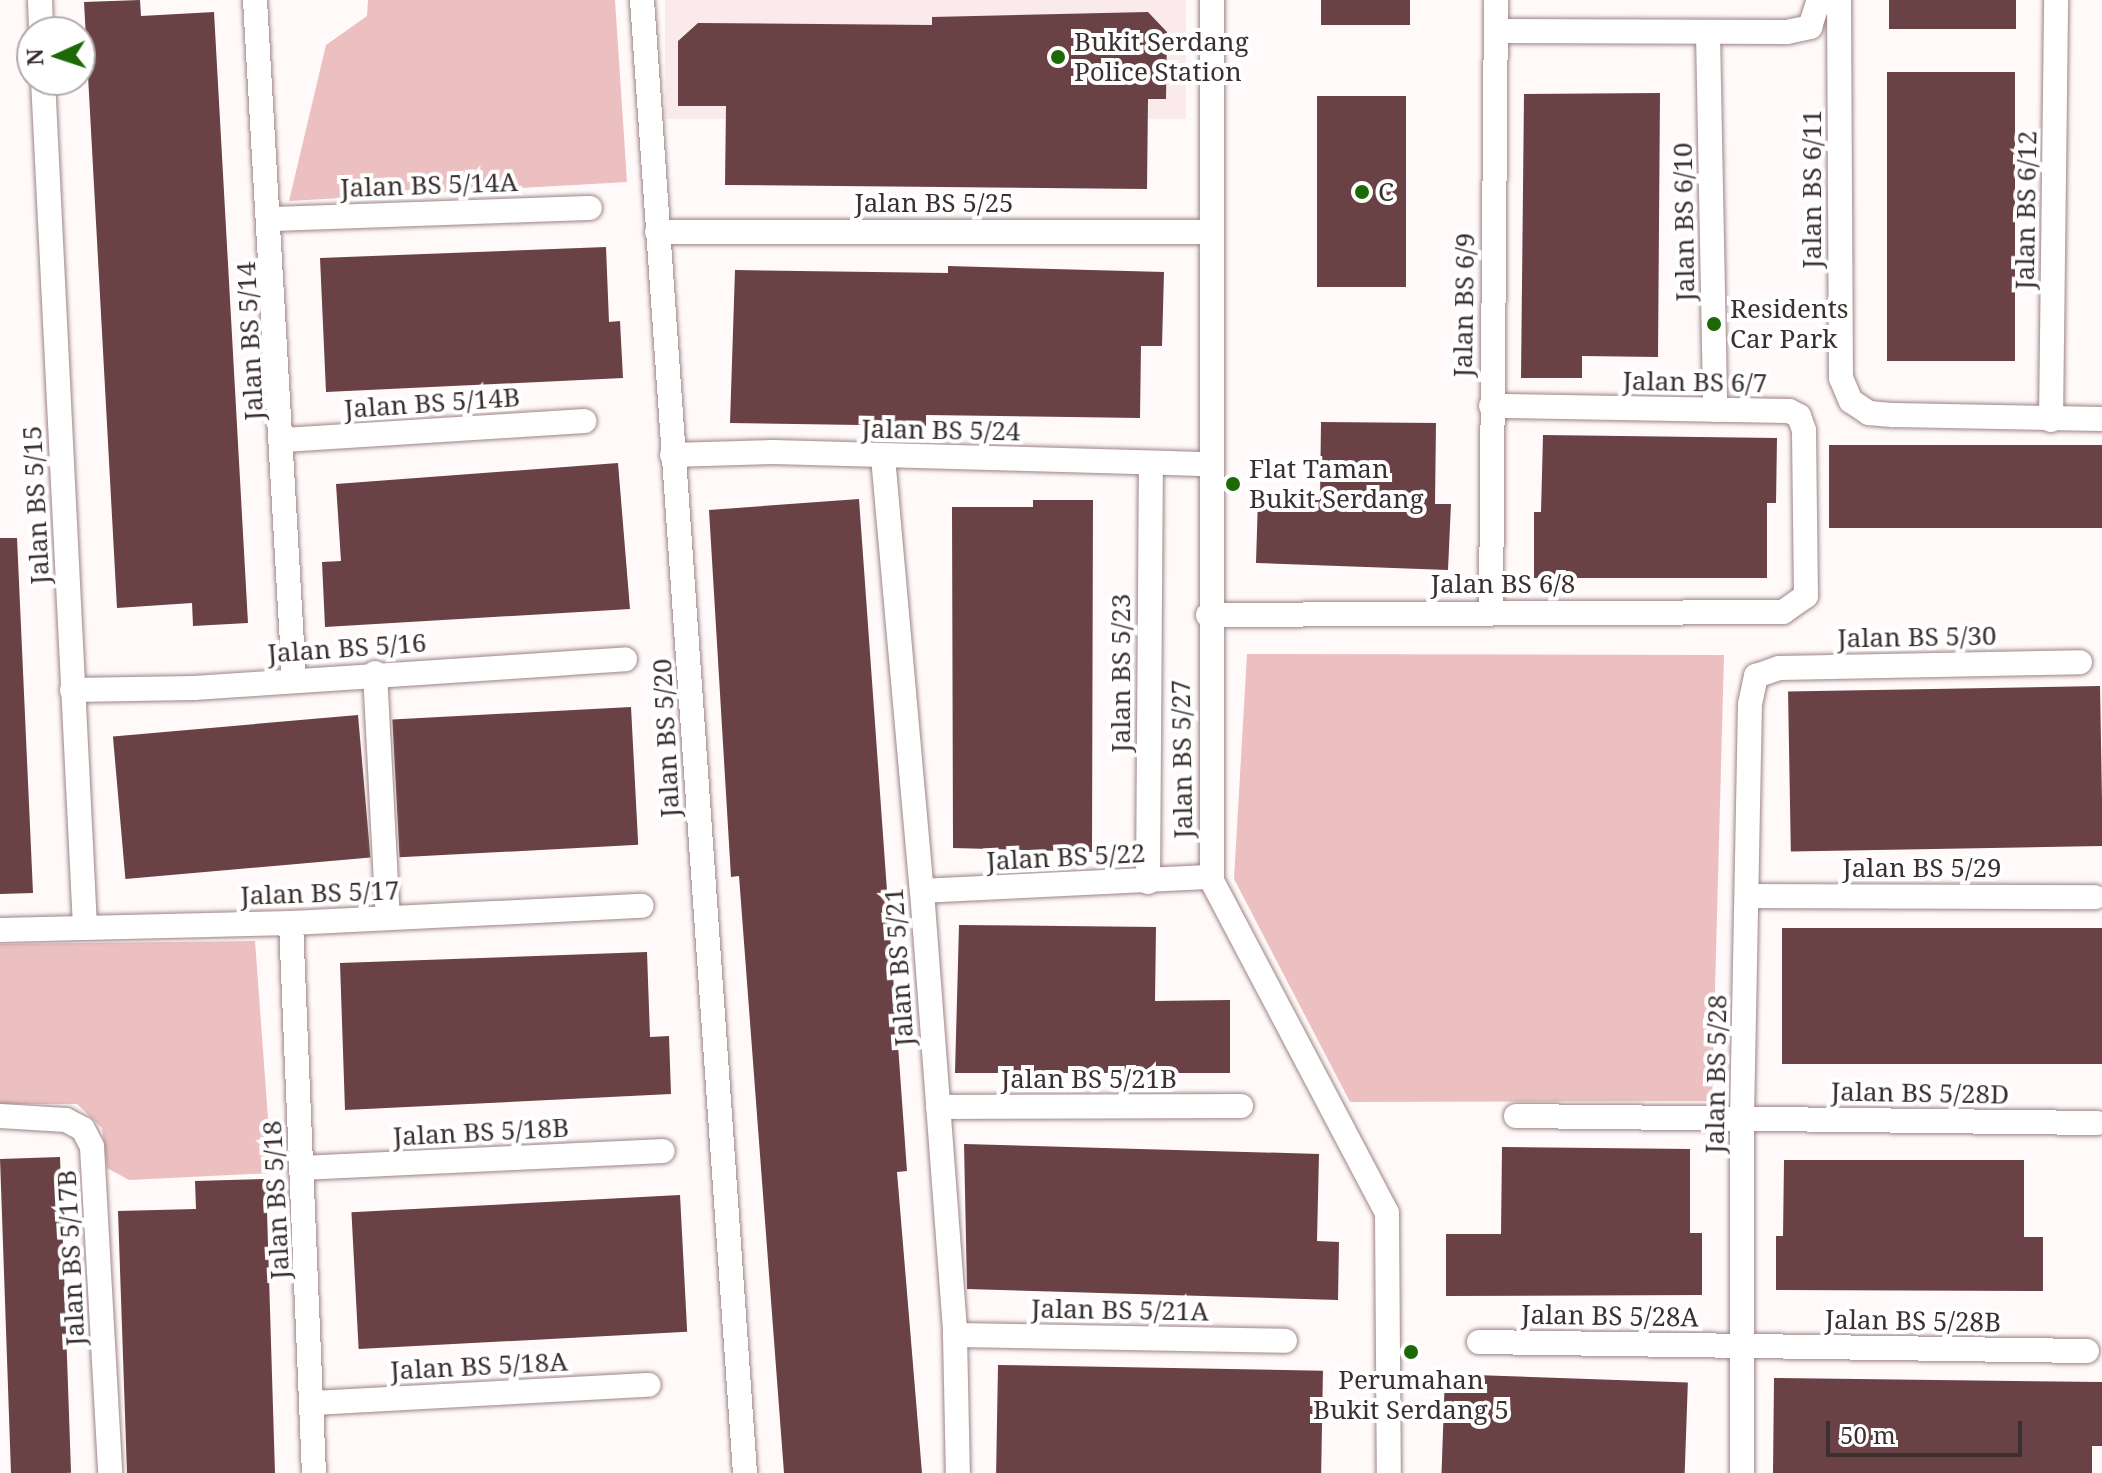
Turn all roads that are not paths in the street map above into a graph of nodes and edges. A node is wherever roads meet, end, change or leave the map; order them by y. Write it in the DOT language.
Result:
graph roads {
  1 [pos="255,0"];
  2 [pos="642,0"];
  3 [pos="1212,0"];
  4 [pos="1496,0"];
  5 [pos="1819,0"];
  6 [pos="1839,0"];
  7 [pos="2056,0"];
  8 [pos="1497,31"];
  9 [pos="1708,33"];
  10 [pos="44,96"];
  11 [pos="590,208"];
  12 [pos="271,219"];
  13 [pos="657,232"];
  14 [pos="1211,232"];
  15 [pos="1491,406"];
  16 [pos="1715,410"];
  17 [pos="2102,419"];
  18 [pos="2051,420"];
  19 [pos="584,421"];
  20 [pos="284,440"];
  21 [pos="672,455"];
  22 [pos="883,457"];
  23 [pos="1208,464"];
  24 [pos="1151,465"];
  25 [pos="1795,606"];
  26 [pos="1491,611"];
  27 [pos="1208,615"];
  28 [pos="625,659"];
  29 [pos="2080,662"];
  30 [pos="375,673"];
  31 [pos="1756,676"];
  32 [pos="294,678"];
  33 [pos="72,690"];
  34 [pos="1211,877"];
  35 [pos="1148,882"];
  36 [pos="922,891"];
  37 [pos="1749,896"];
  38 [pos="2095,897"];
  39 [pos="642,906"];
  40 [pos="388,918"];
  41 [pos="291,923"];
  42 [pos="85,928"];
  43 [pos="0,930"];
  44 [pos="1241,1106"];
  45 [pos="938,1107"];
  46 [pos="0,1116"];
  47 [pos="1516,1116"];
  48 [pos="1742,1119"];
  49 [pos="2097,1123"];
  50 [pos="663,1151"];
  51 [pos="302,1168"];
  52 [pos="955,1335"];
  53 [pos="1285,1341"];
  54 [pos="1479,1342"];
  55 [pos="1739,1346"];
  56 [pos="2087,1351"];
  57 [pos="649,1385"];
  58 [pos="312,1403"];
  59 [pos="110,1473"];
  60 [pos="314,1473"];
  61 [pos="745,1473"];
  62 [pos="958,1473"];
  63 [pos="1389,1473"];
  64 [pos="1742,1473"];
  1 -- 12 [label="street, Jalan BS 5/14"];
  2 -- 13 [label="street, Jalan BS 5/20"];
  3 -- 14 [label="street, Jalan BS 5/27"];
  4 -- 8 [label="street, Jalan BS 6/9"];
  5 -- 9 [label="street"];
  6 -- 18 [label="street, Jalan BS 6/11"];
  7 -- 18 [label="street, Jalan BS 6/12"];
  8 -- 9 [label="street"];
  8 -- 15 [label="street, Jalan BS 6/9"];
  9 -- 16 [label="street, Jalan BS 6/10"];
  10 -- 33 [label="street, Jalan BS 5/15"];
  11 -- 12 [label="street, Jalan BS 5/14A"];
  12 -- 20 [label="street, Jalan BS 5/14"];
  13 -- 14 [label="street, Jalan BS 5/25"];
  13 -- 21 [label="street, Jalan BS 5/20"];
  14 -- 23 [label="street, Jalan BS 5/27"];
  15 -- 16 [label="street, Jalan BS 6/7"];
  15 -- 26 [label="street, Jalan BS 6/9"];
  16 -- 25 [label="street, Jalan BS 6/7"];
  17 -- 18 [label="street"];
  19 -- 20 [label="street, Jalan BS 5/14B"];
  20 -- 32 [label="street, Jalan BS 5/14"];
  21 -- 22 [label="street, Jalan BS 5/24"];
  21 -- 61 [label="street, Jalan BS 5/20"];
  22 -- 24 [label="street, Jalan BS 5/24"];
  22 -- 36 [label="street, Jalan BS 5/21"];
  23 -- 24 [label="street, Jalan BS 5/24"];
  23 -- 27 [label="street, Jalan BS 5/27"];
  24 -- 35 [label="street, Jalan BS 5/23"];
  25 -- 26 [label="street, Jalan BS 6/8"];
  26 -- 27 [label="street, Jalan BS 6/8"];
  27 -- 34 [label="street, Jalan BS 5/27"];
  28 -- 30 [label="street, Jalan BS 5/16"];
  29 -- 31 [label="street, Jalan BS 5/30"];
  30 -- 32 [label="street, Jalan BS 5/16"];
  30 -- 40 [label="street"];
  31 -- 37 [label="street, Jalan BS 5/28"];
  32 -- 33 [label="street, Jalan BS 5/16"];
  33 -- 42 [label="street, Jalan BS 5/15"];
  34 -- 35 [label="street, Jalan BS 5/22"];
  34 -- 63 [label="street, Jalan BS 5/27"];
  35 -- 36 [label="street, Jalan BS 5/22"];
  36 -- 45 [label="street, Jalan BS 5/21"];
  37 -- 38 [label="street, Jalan BS 5/29"];
  37 -- 48 [label="street, Jalan BS 5/28"];
  39 -- 40 [label="street, Jalan BS 5/17"];
  40 -- 41 [label="street, Jalan BS 5/17"];
  41 -- 42 [label="street, Jalan BS 5/17"];
  41 -- 51 [label="street, Jalan BS 5/18"];
  42 -- 43 [label="street, Jalan BS 5/17"];
  44 -- 45 [label="street, Jalan BS 5/21B"];
  45 -- 52 [label="street, Jalan BS 5/21"];
  46 -- 59 [label="street, Jalan BS 5/17B"];
  47 -- 48 [label="street, Jalan BS 5/28D"];
  48 -- 49 [label="street, Jalan BS 5/28D"];
  48 -- 55 [label="street, Jalan BS 5/28"];
  50 -- 51 [label="street, Jalan BS 5/18B"];
  51 -- 58 [label="street, Jalan BS 5/18"];
  52 -- 53 [label="street, Jalan BS 5/21A"];
  52 -- 62 [label="street, Jalan BS 5/21"];
  54 -- 55 [label="street, Jalan BS 5/28A"];
  55 -- 56 [label="street, Jalan BS 5/28B"];
  55 -- 64 [label="street, Jalan BS 5/28"];
  57 -- 58 [label="street, Jalan BS 5/18A"];
  58 -- 60 [label="street, Jalan BS 5/18"];
}
